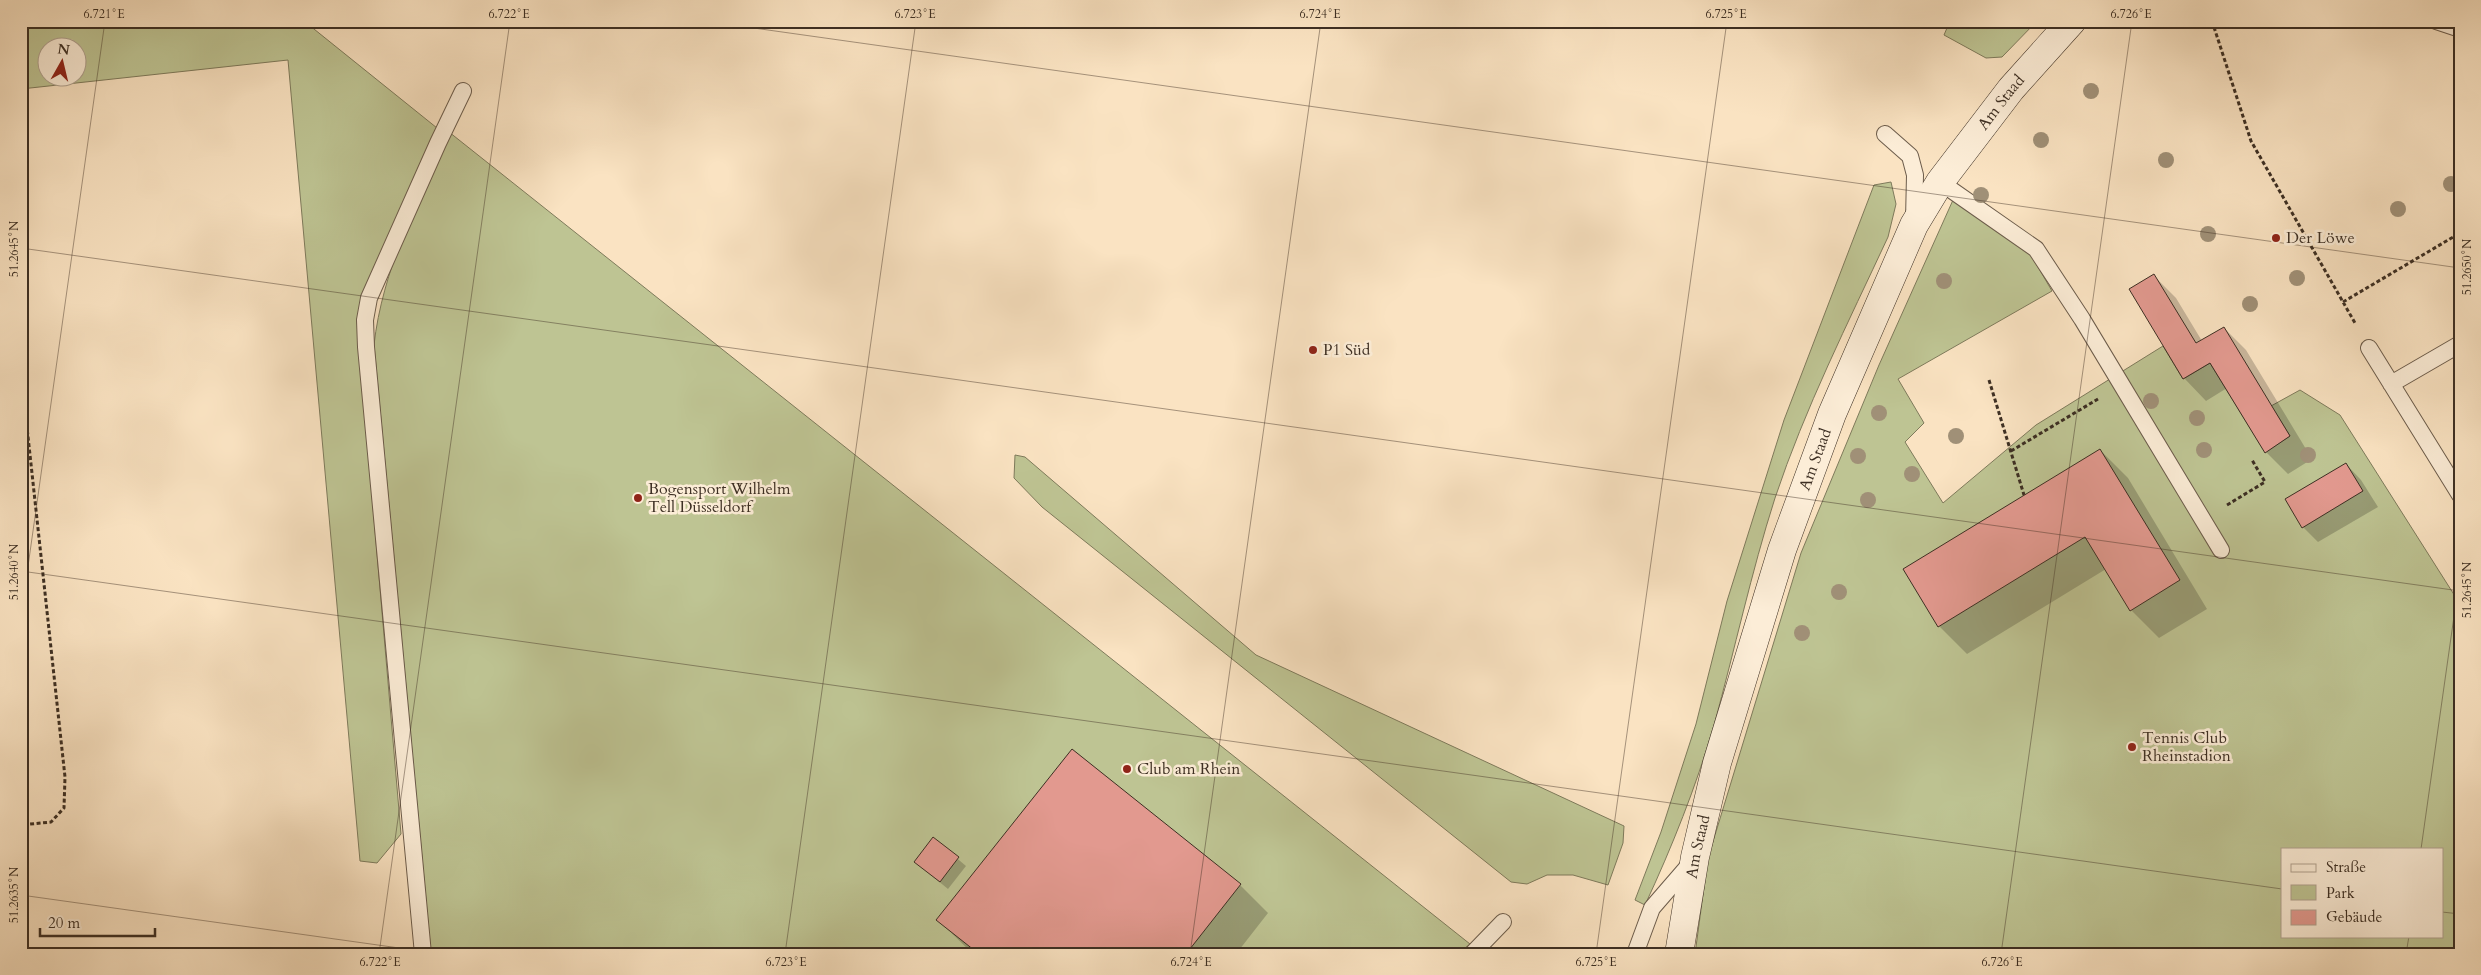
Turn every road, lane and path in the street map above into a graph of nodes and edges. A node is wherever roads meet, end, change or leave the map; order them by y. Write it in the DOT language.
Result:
graph roads {
  1 [pos="2072,21"];
  2 [pos="2212,21"];
  3 [pos="2436,21"];
  4 [pos="2460,29"];
  5 [pos="463,91"];
  6 [pos="1885,134"];
  7 [pos="1940,182"];
  8 [pos="1914,225"];
  9 [pos="2460,233"];
  10 [pos="2343,302"];
  11 [pos="2460,344"];
  12 [pos="2369,348"];
  13 [pos="21,372"];
  14 [pos="1989,380"];
  15 [pos="2391,384"];
  16 [pos="2123,385"];
  17 [pos="2011,451"];
  18 [pos="2252,460"];
  19 [pos="2024,495"];
  20 [pos="2460,495"];
  21 [pos="2203,520"];
  22 [pos="2221,550"];
  23 [pos="21,825"];
  24 [pos="1696,857"];
  25 [pos="1504,922"];
  26 [pos="423,954"];
  27 [pos="1472,954"];
  28 [pos="1635,954"];
  29 [pos="1679,954"];
  1 -- 7 [label="street, Am Staad"];
  2 -- 10 [label="path"];
  3 -- 4 [label="lane"];
  5 -- 26 [label="lane"];
  6 -- 8 [label="lane"];
  7 -- 8 [label="street, Am Staad"];
  7 -- 16 [label="lane"];
  8 -- 24 [label="street, Am Staad"];
  9 -- 10 [label="path"];
  10 -- 12 [label="path"];
  11 -- 15 [label="lane"];
  12 -- 15 [label="lane"];
  13 -- 23 [label="path"];
  14 -- 17 [label="path"];
  15 -- 20 [label="lane"];
  16 -- 17 [label="path"];
  16 -- 21 [label="lane"];
  17 -- 19 [label="path"];
  18 -- 21 [label="path"];
  21 -- 22 [label="lane"];
  24 -- 28 [label="lane"];
  24 -- 29 [label="street, Am Staad"];
  25 -- 27 [label="lane"];
}
